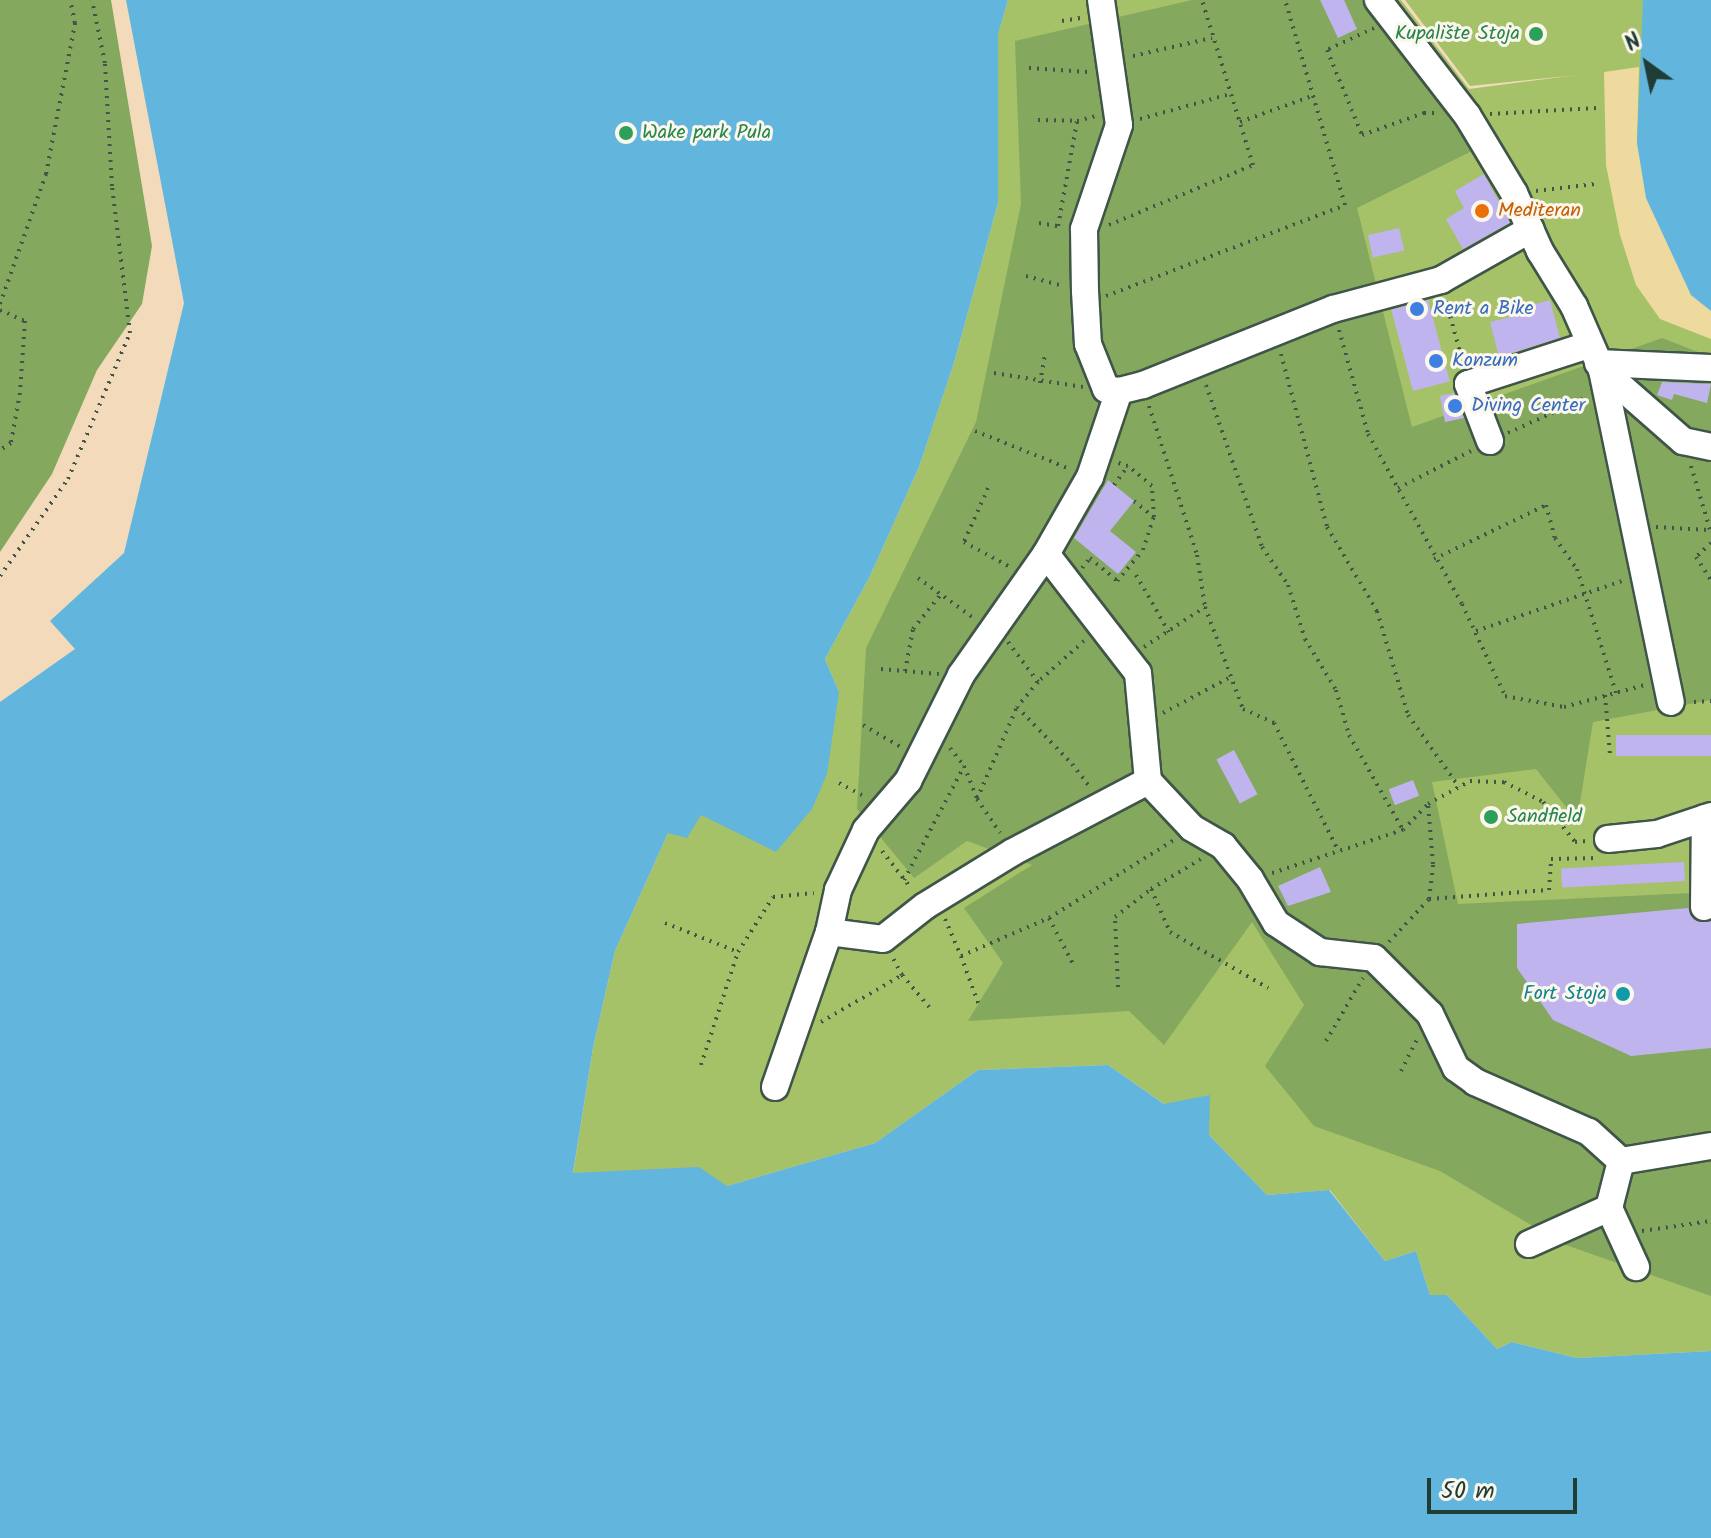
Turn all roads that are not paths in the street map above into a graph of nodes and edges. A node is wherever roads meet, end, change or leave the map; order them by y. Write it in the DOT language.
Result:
graph roads {
  1 [pos="1101,0"];
  2 [pos="1378,0"];
  3 [pos="1536,240"];
  4 [pos="1596,359"];
  5 [pos="1711,368"];
  6 [pos="1122,388"];
  7 [pos="1490,441"];
  8 [pos="1711,447"];
  9 [pos="1046,554"];
  10 [pos="1669,690"];
  11 [pos="1148,781"];
  12 [pos="1708,817"];
  13 [pos="1608,848"];
  14 [pos="1704,907"];
  15 [pos="829,932"];
  16 [pos="775,1087"];
  17 [pos="1711,1146"];
  18 [pos="1621,1161"];
  19 [pos="1613,1218"];
  20 [pos="1529,1244"];
  21 [pos="1636,1267"];
  1 -- 6 [label="lane"];
  2 -- 3 [label="lane"];
  3 -- 4 [label="lane"];
  3 -- 6 [label="lane"];
  4 -- 5 [label="lane"];
  4 -- 7 [label="lane"];
  4 -- 8 [label="lane"];
  4 -- 10 [label="lane"];
  6 -- 9 [label="lane"];
  9 -- 11 [label="lane"];
  9 -- 15 [label="lane"];
  11 -- 15 [label="lane"];
  11 -- 18 [label="lane"];
  12 -- 13 [label="lane"];
  12 -- 14 [label="lane"];
  15 -- 16 [label="lane"];
  17 -- 18 [label="lane"];
  18 -- 19 [label="lane"];
  19 -- 20 [label="lane"];
  19 -- 21 [label="lane"];
}
